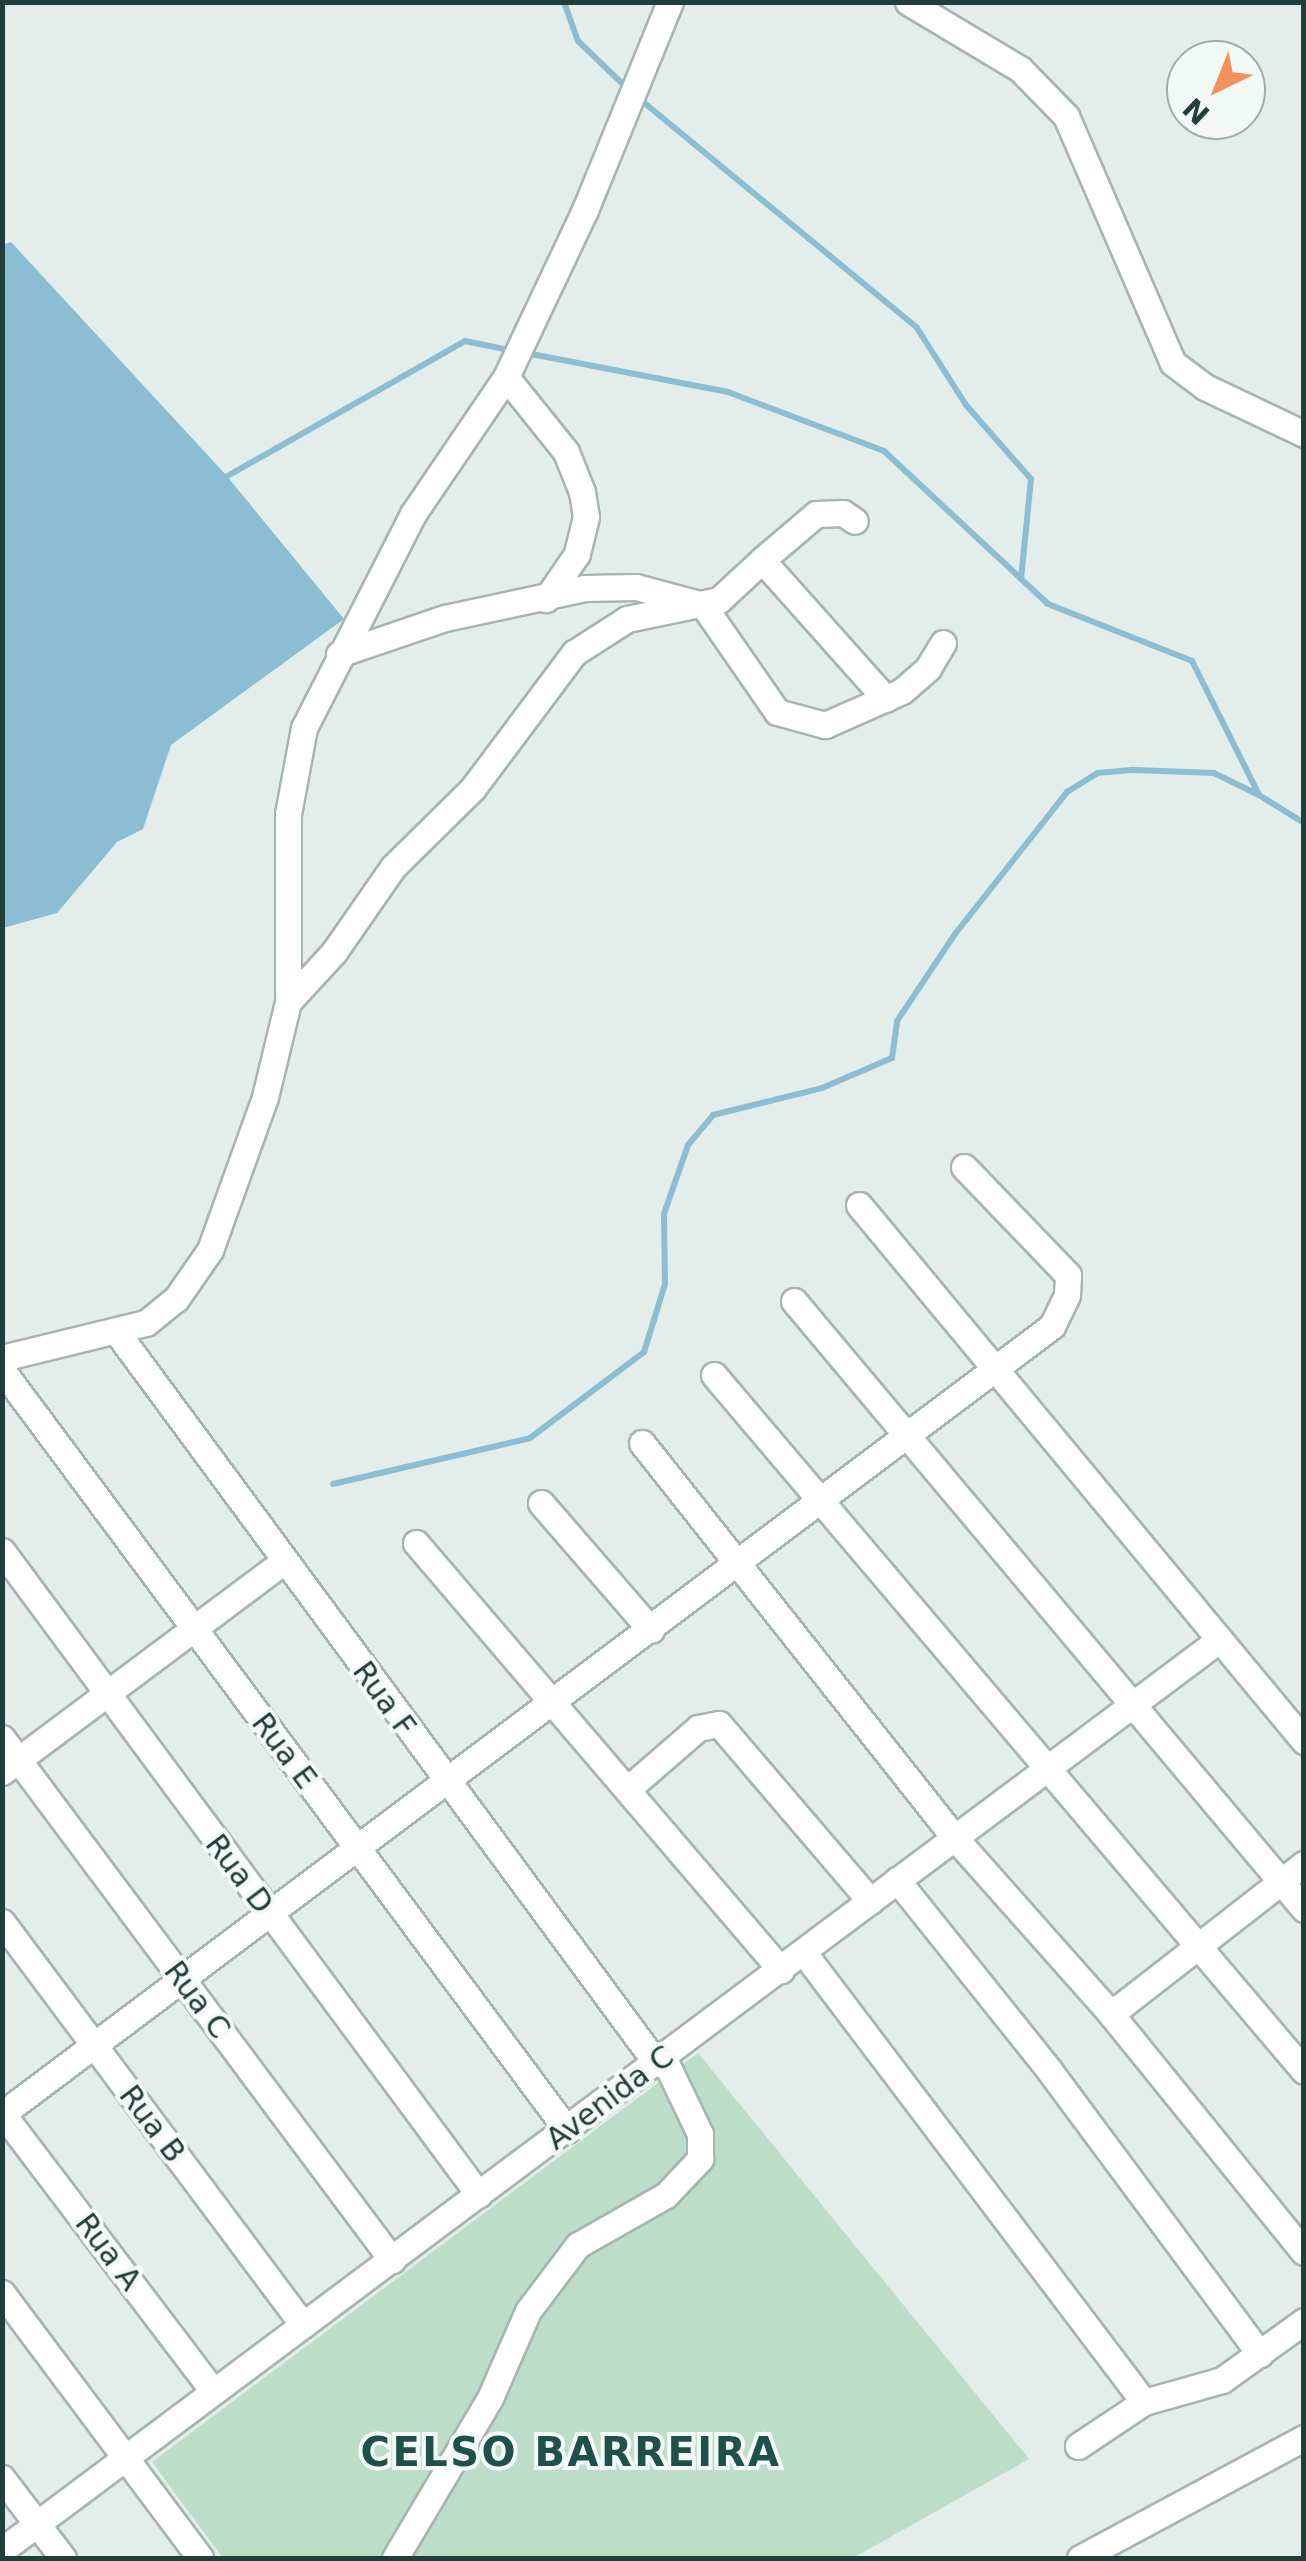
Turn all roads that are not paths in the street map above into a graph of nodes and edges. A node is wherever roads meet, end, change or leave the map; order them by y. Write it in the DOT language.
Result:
graph roads {
  1 [pos="670,2"];
  2 [pos="908,2"];
  3 [pos="506,377"];
  4 [pos="1304,434"];
  5 [pos="855,522"];
  6 [pos="762,560"];
  7 [pos="546,598"];
  8 [pos="703,605"];
  9 [pos="942,643"];
  10 [pos="339,654"];
  11 [pos="886,699"];
  12 [pos="288,1002"];
  13 [pos="964,1167"];
  14 [pos="859,1205"];
  15 [pos="794,1301"];
  16 [pos="116,1332"];
  17 [pos="2,1358"];
  18 [pos="2,1370"];
  19 [pos="995,1371"];
  20 [pos="714,1375"];
  21 [pos="905,1436"];
  22 [pos="642,1444"];
  23 [pos="818,1502"];
  24 [pos="541,1503"];
  25 [pos="416,1543"];
  26 [pos="2,1551"];
  27 [pos="284,1561"];
  28 [pos="738,1564"];
  29 [pos="191,1629"];
  30 [pos="651,1630"];
  31 [pos="1216,1642"];
  32 [pos="104,1695"];
  33 [pos="555,1700"];
  34 [pos="1129,1706"];
  35 [pos="2,1738"];
  36 [pos="1304,1741"];
  37 [pos="11,1766"];
  38 [pos="1044,1768"];
  39 [pos="444,1782"];
  40 [pos="630,1787"];
  41 [pos="954,1837"];
  42 [pos="356,1846"];
  43 [pos="1304,1864"];
  44 [pos="897,1880"];
  45 [pos="1280,1881"];
  46 [pos="870,1901"];
  47 [pos="1304,1908"];
  48 [pos="269,1913"];
  49 [pos="2,1922"];
  50 [pos="1194,1948"];
  51 [pos="804,1953"];
  52 [pos="781,1970"];
  53 [pos="181,1979"];
  54 [pos="1111,2014"];
  55 [pos="93,2046"];
  56 [pos="660,2061"];
  57 [pos="1304,2071"];
  58 [pos="3,2114"];
  59 [pos="567,2130"];
  60 [pos="479,2195"];
  61 [pos="1304,2252"];
  62 [pos="392,2260"];
  63 [pos="2,2293"];
  64 [pos="1304,2321"];
  65 [pos="303,2325"];
  66 [pos="1260,2354"];
  67 [pos="213,2391"];
  68 [pos="1144,2402"];
  69 [pos="1304,2438"];
  70 [pos="1078,2446"];
  71 [pos="126,2457"];
  72 [pos="2,2478"];
  73 [pos="37,2524"];
  74 [pos="2,2550"];
  75 [pos="63,2558"];
  76 [pos="200,2558"];
  77 [pos="395,2558"];
  78 [pos="1080,2558"];
  1 -- 3 [label="street"];
  2 -- 4 [label="street"];
  3 -- 7 [label="street"];
  3 -- 10 [label="street"];
  5 -- 6 [label="street"];
  6 -- 8 [label="street"];
  6 -- 11 [label="street"];
  7 -- 8 [label="street"];
  7 -- 10 [label="street"];
  8 -- 11 [label="street"];
  8 -- 12 [label="street"];
  9 -- 11 [label="street"];
  10 -- 12 [label="street"];
  12 -- 16 [label="street"];
  13 -- 19 [label="street"];
  14 -- 19 [label="street"];
  15 -- 21 [label="street"];
  16 -- 17 [label="street"];
  16 -- 27 [label="street, Rua F"];
  18 -- 29 [label="street, Rua E"];
  19 -- 21 [label="street"];
  19 -- 31 [label="street"];
  20 -- 23 [label="street"];
  21 -- 23 [label="street"];
  21 -- 34 [label="street"];
  22 -- 28 [label="street"];
  23 -- 28 [label="street"];
  23 -- 38 [label="street"];
  24 -- 30 [label="street"];
  25 -- 33 [label="street"];
  26 -- 32 [label="street, Rua D"];
  27 -- 29 [label="street"];
  27 -- 39 [label="street, Rua F"];
  28 -- 30 [label="street"];
  28 -- 41 [label="street"];
  29 -- 32 [label="street"];
  29 -- 42 [label="street, Rua E"];
  30 -- 33 [label="street"];
  31 -- 34 [label="street, Avenida C"];
  31 -- 36 [label="street"];
  32 -- 37 [label="street"];
  32 -- 48 [label="street, Rua D"];
  33 -- 39 [label="street"];
  33 -- 40 [label="street"];
  34 -- 38 [label="street, Avenida C"];
  34 -- 45 [label="street"];
  35 -- 37 [label="street, Rua C"];
  37 -- 53 [label="street, Rua C"];
  38 -- 41 [label="street, Avenida C"];
  38 -- 50 [label="street"];
  39 -- 42 [label="street"];
  39 -- 56 [label="street, Rua F"];
  40 -- 46 [label="street"];
  40 -- 52 [label="street"];
  41 -- 44 [label="street, Avenida C"];
  41 -- 54 [label="street"];
  42 -- 48 [label="street"];
  42 -- 59 [label="street, Rua E"];
  43 -- 45 [label="street"];
  44 -- 46 [label="street, Avenida C"];
  44 -- 66 [label="street"];
  45 -- 47 [label="street"];
  45 -- 50 [label="street"];
  46 -- 51 [label="street, Avenida C"];
  48 -- 53 [label="street"];
  48 -- 60 [label="street, Rua D"];
  49 -- 55 [label="street, Rua B"];
  50 -- 54 [label="street"];
  50 -- 57 [label="street"];
  51 -- 52 [label="street, Avenida C"];
  51 -- 68 [label="street"];
  52 -- 56 [label="street, Avenida C"];
  53 -- 55 [label="street"];
  53 -- 62 [label="street, Rua C"];
  54 -- 61 [label="street"];
  55 -- 58 [label="street"];
  55 -- 65 [label="street, Rua B"];
  56 -- 59 [label="street, Avenida C"];
  56 -- 77 [label="street, Rua F"];
  58 -- 67 [label="street, Rua A"];
  59 -- 60 [label="street, Avenida C"];
  60 -- 62 [label="street, Avenida C"];
  62 -- 65 [label="street, Avenida C"];
  63 -- 71 [label="street"];
  64 -- 66 [label="street"];
  65 -- 67 [label="street, Avenida C"];
  66 -- 68 [label="street"];
  67 -- 71 [label="street, Avenida C"];
  68 -- 70 [label="street"];
  69 -- 78 [label="street"];
  71 -- 73 [label="street, Avenida C"];
  71 -- 76 [label="street"];
  72 -- 73 [label="street"];
  73 -- 74 [label="street, Avenida C"];
  73 -- 75 [label="street"];
}
